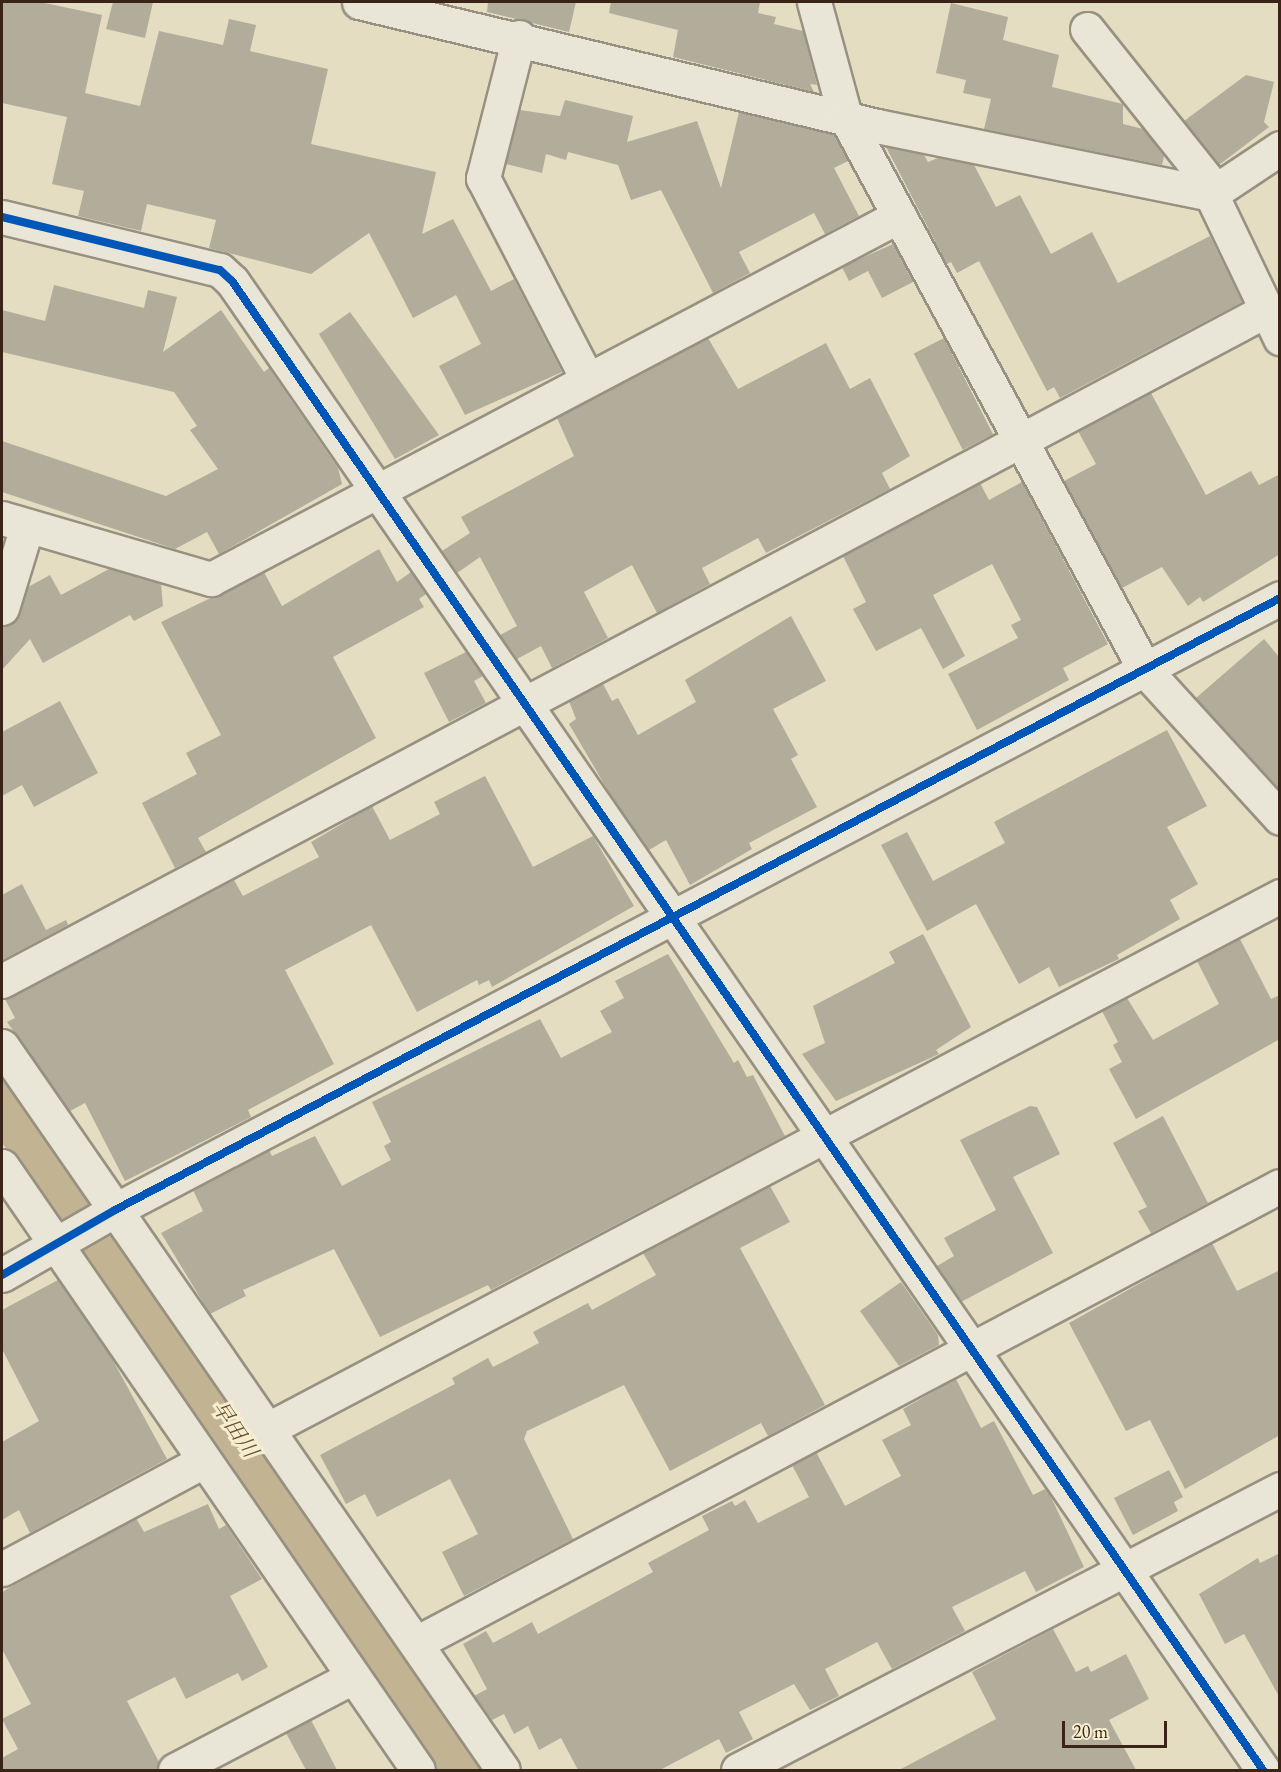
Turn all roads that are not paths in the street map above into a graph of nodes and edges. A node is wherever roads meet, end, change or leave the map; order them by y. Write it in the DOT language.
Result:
graph roads {
  1 [pos="359,2"];
  2 [pos="814,2"];
  3 [pos="1087,29"];
  4 [pos="519,37"];
  5 [pos="845,116"];
  6 [pos="1280,148"];
  7 [pos="1211,194"];
  8 [pos="899,216"];
  9 [pos="2,217"];
  10 [pos="1272,325"];
  11 [pos="587,380"];
  12 [pos="1020,440"];
  13 [pos="377,490"];
  14 [pos="14,522"];
  15 [pos="1280,598"];
  16 [pos="2,608"];
  17 [pos="1145,670"];
  18 [pos="528,705"];
  19 [pos="1280,818"];
  20 [pos="1280,896"];
  21 [pos="672,917"];
  22 [pos="2,981"];
  23 [pos="2,1046"];
  24 [pos="827,1136"];
  25 [pos="2,1166"];
  26 [pos="1280,1186"];
  27 [pos="110,1212"];
  28 [pos="61,1242"];
  29 [pos="2,1275"];
  30 [pos="973,1348"];
  31 [pos="268,1429"];
  32 [pos="203,1461"];
  33 [pos="1280,1489"];
  34 [pos="2,1569"];
  35 [pos="1126,1570"];
  36 [pos="417,1642"];
  37 [pos="353,1677"];
  38 [pos="175,1770"];
  39 [pos="418,1770"];
  40 [pos="503,1770"];
  41 [pos="738,1770"];
  42 [pos="1263,1770"];
  1 -- 4 [label="street"];
  2 -- 5 [label="street"];
  3 -- 7 [label="street"];
  4 -- 5 [label="street"];
  4 -- 11 [label="street"];
  5 -- 7 [label="street"];
  5 -- 8 [label="street"];
  6 -- 7 [label="street"];
  7 -- 10 [label="street"];
  8 -- 11 [label="street"];
  8 -- 12 [label="street"];
  9 -- 13 [label="street"];
  10 -- 12 [label="street"];
  11 -- 13 [label="street"];
  12 -- 17 [label="street"];
  12 -- 18 [label="street"];
  13 -- 14 [label="street"];
  13 -- 18 [label="street"];
  14 -- 16 [label="street"];
  15 -- 17 [label="street"];
  17 -- 19 [label="street"];
  17 -- 21 [label="street"];
  18 -- 21 [label="street"];
  18 -- 22 [label="street"];
  20 -- 24 [label="street"];
  21 -- 24 [label="street"];
  21 -- 27 [label="street"];
  23 -- 27 [label="street"];
  24 -- 30 [label="street"];
  24 -- 31 [label="street"];
  25 -- 28 [label="street"];
  26 -- 30 [label="street"];
  27 -- 28 [label="street"];
  27 -- 31 [label="street"];
  28 -- 29 [label="street"];
  28 -- 32 [label="street"];
  30 -- 35 [label="street"];
  30 -- 36 [label="street"];
  31 -- 36 [label="street"];
  32 -- 34 [label="street"];
  32 -- 37 [label="street"];
  33 -- 35 [label="street"];
  35 -- 41 [label="street"];
  35 -- 42 [label="street"];
  36 -- 40 [label="street"];
  37 -- 38 [label="street"];
  37 -- 39 [label="street"];
}
